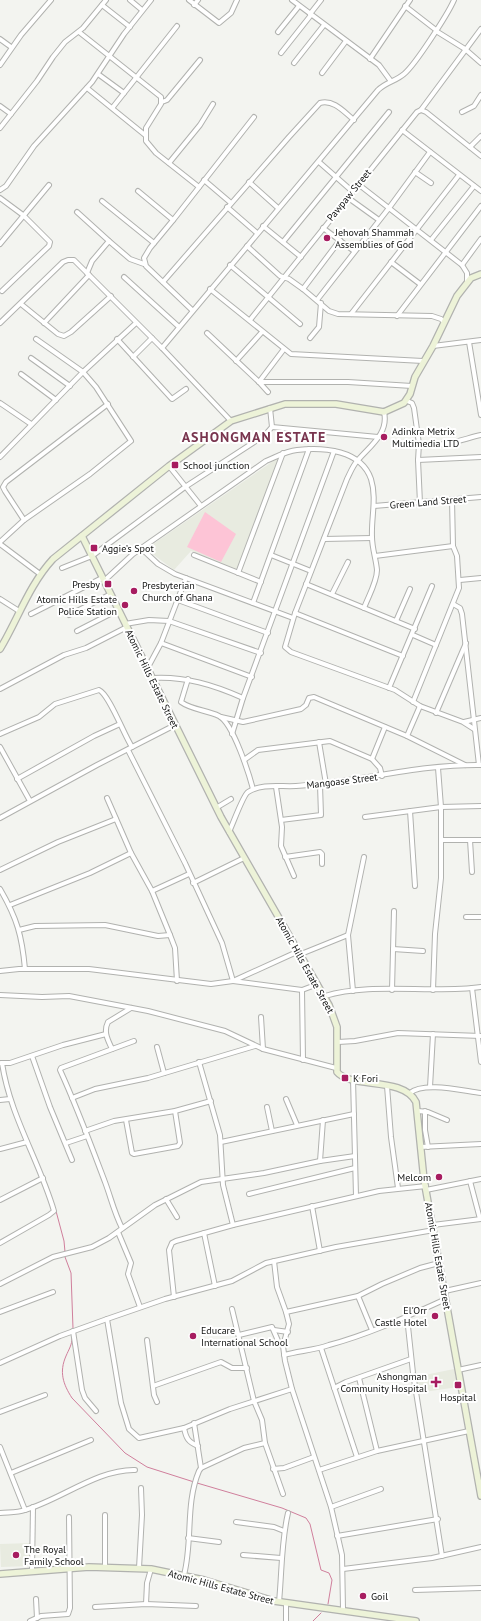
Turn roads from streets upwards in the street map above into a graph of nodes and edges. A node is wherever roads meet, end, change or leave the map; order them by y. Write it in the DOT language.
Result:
graph roads {
  1 [pos="51,0"];
  2 [pos="106,0"];
  3 [pos="130,0"];
  4 [pos="150,0"];
  5 [pos="189,0"];
  6 [pos="198,0"];
  7 [pos="238,0"];
  8 [pos="292,0"];
  9 [pos="321,0"];
  10 [pos="410,0"];
  11 [pos="454,0"];
  12 [pos="102,5"];
  13 [pos="194,5"];
  14 [pos="299,6"];
  15 [pos="405,6"];
  16 [pos="142,10"];
  17 [pos="311,14"];
  18 [pos="324,25"];
  19 [pos="177,26"];
  20 [pos="130,27"];
  21 [pos="481,29"];
  22 [pos="436,30"];
  23 [pos="79,32"];
  24 [pos="278,32"];
  25 [pos="0,39"];
  26 [pos="346,41"];
  27 [pos="11,47"];
  28 [pos="465,49"];
  29 [pos="282,53"];
  30 [pos="109,57"];
  31 [pos="370,59"];
  32 [pos="200,60"];
  33 [pos="481,62"];
  34 [pos="294,63"];
  35 [pos="0,65"];
  36 [pos="322,73"];
  37 [pos="98,74"];
  38 [pos="135,78"];
  39 [pos="390,80"];
  40 [pos="87,88"];
  41 [pos="124,93"];
  42 [pos="481,95"];
  43 [pos="162,102"];
  44 [pos="213,104"];
  45 [pos="0,106"];
  46 [pos="113,108"];
  47 [pos="420,110"];
  48 [pos="389,112"];
  49 [pos="462,112"];
  50 [pos="11,114"];
  51 [pos="254,117"];
  52 [pos="354,120"];
  53 [pos="0,128"];
  54 [pos="402,130"];
  55 [pos="145,135"];
  56 [pos="481,136"];
  57 [pos="470,147"];
  58 [pos="430,152"];
  59 [pos="481,156"];
  60 [pos="319,162"];
  61 [pos="169,163"];
  62 [pos="415,172"];
  63 [pos="459,175"];
  64 [pos="336,177"];
  65 [pos="204,180"];
  66 [pos="249,182"];
  67 [pos="431,183"];
  68 [pos="358,184"];
  69 [pos="49,186"];
  70 [pos="474,186"];
  71 [pos="199,187"];
  72 [pos="0,190"];
  73 [pos="352,191"];
  74 [pos="481,191"];
  75 [pos="138,192"];
  76 [pos="347,197"];
  77 [pos="0,198"];
  78 [pos="102,201"];
  79 [pos="229,205"];
  80 [pos="481,206"];
  81 [pos="278,208"];
  82 [pos="389,208"];
  83 [pos="77,212"];
  84 [pos="23,215"];
  85 [pos="173,220"];
  86 [pos="379,220"];
  87 [pos="263,226"];
  88 [pos="323,228"];
  89 [pos="417,229"];
  90 [pos="257,233"];
  91 [pos="481,239"];
  92 [pos="340,240"];
  93 [pos="431,240"];
  94 [pos="109,241"];
  95 [pos="283,242"];
  96 [pos="154,243"];
  97 [pos="0,244"];
  98 [pos="247,246"];
  99 [pos="354,251"];
  100 [pos="446,252"];
  101 [pos="301,257"];
  102 [pos="391,262"];
  103 [pos="144,264"];
  104 [pos="230,265"];
  105 [pos="462,265"];
  106 [pos="88,274"];
  107 [pos="481,274"];
  108 [pos="124,277"];
  109 [pos="284,278"];
  110 [pos="164,282"];
  111 [pos="467,282"];
  112 [pos="420,284"];
  113 [pos="210,289"];
  114 [pos="303,289"];
  115 [pos="2,291"];
  116 [pos="111,296"];
  117 [pos="269,298"];
  118 [pos="319,301"];
  119 [pos="21,304"];
  120 [pos="192,310"];
  121 [pos="351,314"];
  122 [pos="397,316"];
  123 [pos="250,320"];
  124 [pos="444,322"];
  125 [pos="0,323"];
  126 [pos="44,323"];
  127 [pos="136,323"];
  128 [pos="300,324"];
  129 [pos="179,327"];
  130 [pos="262,332"];
  131 [pos="207,333"];
  132 [pos="152,338"];
  133 [pos="310,338"];
  134 [pos="36,339"];
  135 [pos="117,339"];
  136 [pos="481,340"];
  137 [pos="469,342"];
  138 [pos="433,346"];
  139 [pos="162,348"];
  140 [pos="284,349"];
  141 [pos="133,357"];
  142 [pos="31,358"];
  143 [pos="236,361"];
  144 [pos="423,361"];
  145 [pos="82,372"];
  146 [pos="21,374"];
  147 [pos="259,382"];
  148 [pos="70,386"];
  149 [pos="412,386"];
  150 [pos="186,389"];
  151 [pos="268,392"];
  152 [pos="56,400"];
  153 [pos="406,400"];
  154 [pos="0,403"];
  155 [pos="108,404"];
  156 [pos="270,408"];
  157 [pos="384,412"];
  158 [pos="481,415"];
  159 [pos="231,421"];
  160 [pos="31,424"];
  161 [pos="272,427"];
  162 [pos="481,435"];
  163 [pos="378,437"];
  164 [pos="419,444"];
  165 [pos="309,449"];
  166 [pos="334,451"];
  167 [pos="283,453"];
  168 [pos="0,457"];
  169 [pos="481,457"];
  170 [pos="358,460"];
  171 [pos="418,460"];
  172 [pos="169,466"];
  173 [pos="185,487"];
  174 [pos="481,497"];
  175 [pos="452,500"];
  176 [pos="420,503"];
  177 [pos="201,506"];
  178 [pos="374,506"];
  179 [pos="24,520"];
  180 [pos="82,536"];
  181 [pos="372,538"];
  182 [pos="324,540"];
  183 [pos="0,543"];
  184 [pos="452,546"];
  185 [pos="142,549"];
  186 [pos="194,555"];
  187 [pos="271,555"];
  188 [pos="92,556"];
  189 [pos="376,556"];
  190 [pos="348,562"];
  191 [pos="293,563"];
  192 [pos="62,568"];
  193 [pos="310,571"];
  194 [pos="238,573"];
  195 [pos="40,574"];
  196 [pos="186,578"];
  197 [pos="481,578"];
  198 [pos="103,579"];
  199 [pos="460,580"];
  200 [pos="261,582"];
  201 [pos="306,584"];
  202 [pos="432,586"];
  203 [pos="410,589"];
  204 [pos="110,594"];
  205 [pos="332,594"];
  206 [pos="0,599"];
  207 [pos="178,600"];
  208 [pos="253,603"];
  209 [pos="453,604"];
  210 [pos="364,608"];
  211 [pos="118,610"];
  212 [pos="19,611"];
  213 [pos="275,611"];
  214 [pos="31,614"];
  215 [pos="69,614"];
  216 [pos="294,615"];
  217 [pos="396,620"];
  218 [pos="169,621"];
  219 [pos="126,626"];
  220 [pos="415,629"];
  221 [pos="77,630"];
  222 [pos="268,633"];
  223 [pos="412,635"];
  224 [pos="161,643"];
  225 [pos="466,643"];
  226 [pos="436,645"];
  227 [pos="0,649"];
  228 [pos="261,654"];
  229 [pos="403,656"];
  230 [pos="147,669"];
  231 [pos="252,677"];
  232 [pos="152,678"];
  233 [pos="188,679"];
  234 [pos="390,688"];
  235 [pos="0,689"];
  236 [pos="243,698"];
  237 [pos="413,702"];
  238 [pos="420,706"];
  239 [pos="436,713"];
  240 [pos="221,717"];
  241 [pos="481,718"];
  242 [pos="473,719"];
  243 [pos="236,722"];
  244 [pos="464,722"];
  245 [pos="120,724"];
  246 [pos="175,725"];
  247 [pos="385,727"];
  248 [pos="474,729"];
  249 [pos="0,734"];
  250 [pos="232,734"];
  251 [pos="407,736"];
  252 [pos="319,742"];
  253 [pos="0,747"];
  254 [pos="130,748"];
  255 [pos="372,759"];
  256 [pos="244,760"];
  257 [pos="480,765"];
  258 [pos="465,766"];
  259 [pos="438,768"];
  260 [pos="382,776"];
  261 [pos="16,779"];
  262 [pos="326,784"];
  263 [pos="320,785"];
  264 [pos="276,787"];
  265 [pos="253,789"];
  266 [pos="107,798"];
  267 [pos="231,800"];
  268 [pos="30,801"];
  269 [pos="481,806"];
  270 [pos="441,807"];
  271 [pos="216,808"];
  272 [pos="410,811"];
  273 [pos="366,817"];
  274 [pos="0,818"];
  275 [pos="116,819"];
  276 [pos="281,820"];
  277 [pos="229,832"];
  278 [pos="441,840"];
  279 [pos="470,840"];
  280 [pos="481,840"];
  281 [pos="131,853"];
  282 [pos="285,857"];
  283 [pos="364,857"];
  284 [pos="244,858"];
  285 [pos="322,864"];
  286 [pos="0,870"];
  287 [pos="472,872"];
  288 [pos="189,874"];
  289 [pos="294,876"];
  290 [pos="194,883"];
  291 [pos="415,886"];
  292 [pos="0,889"];
  293 [pos="152,891"];
  294 [pos="10,905"];
  295 [pos="394,911"];
  296 [pos="466,917"];
  297 [pos="481,917"];
  298 [pos="19,930"];
  299 [pos="170,934"];
  300 [pos="348,935"];
  301 [pos="394,949"];
  302 [pos="422,951"];
  303 [pos="300,952"];
  304 [pos="25,969"];
  305 [pos="0,971"];
  306 [pos="178,981"];
  307 [pos="233,981"];
  308 [pos="318,984"];
  309 [pos="481,987"];
  310 [pos="472,988"];
  311 [pos="302,990"];
  312 [pos="392,990"];
  313 [pos="433,990"];
  314 [pos="353,991"];
  315 [pos="0,995"];
  316 [pos="325,996"];
  317 [pos="131,1008"];
  318 [pos="261,1018"];
  319 [pos="106,1034"];
  320 [pos="432,1034"];
  321 [pos="479,1036"];
  322 [pos="134,1041"];
  323 [pos="338,1042"];
  324 [pos="255,1046"];
  325 [pos="157,1047"];
  326 [pos="112,1049"];
  327 [pos="263,1049"];
  328 [pos="32,1056"];
  329 [pos="303,1060"];
  330 [pos="199,1062"];
  331 [pos="481,1062"];
  332 [pos="1,1063"];
  333 [pos="336,1068"];
  334 [pos="164,1073"];
  335 [pos="353,1079"];
  336 [pos="387,1086"];
  337 [pos="430,1087"];
  338 [pos="410,1093"];
  339 [pos="481,1093"];
  340 [pos="72,1098"];
  341 [pos="10,1099"];
  342 [pos="0,1100"];
  343 [pos="286,1100"];
  344 [pos="211,1101"];
  345 [pos="267,1107"];
  346 [pos="175,1110"];
  347 [pos="418,1111"];
  348 [pos="425,1111"];
  349 [pos="354,1114"];
  350 [pos="126,1120"];
  351 [pos="323,1120"];
  352 [pos="447,1120"];
  353 [pos="297,1126"];
  354 [pos="85,1131"];
  355 [pos="272,1131"];
  356 [pos="87,1136"];
  357 [pos="27,1142"];
  358 [pos="221,1142"];
  359 [pos="66,1143"];
  360 [pos="481,1144"];
  361 [pos="420,1147"];
  362 [pos="428,1147"];
  363 [pos="0,1149"];
  364 [pos="355,1156"];
  365 [pos="72,1160"];
  366 [pos="320,1161"];
  367 [pos="355,1168"];
  368 [pos="43,1178"];
  369 [pos="222,1178"];
  370 [pos="481,1179"];
  371 [pos="470,1181"];
  372 [pos="398,1188"];
  373 [pos="426,1188"];
  374 [pos="249,1194"];
  375 [pos="356,1196"];
  376 [pos="166,1198"];
  377 [pos="0,1200"];
  378 [pos="312,1206"];
  379 [pos="177,1218"];
  380 [pos="480,1219"];
  381 [pos="233,1225"];
  382 [pos="122,1228"];
  383 [pos="433,1228"];
  384 [pos="118,1232"];
  385 [pos="204,1233"];
  386 [pos="0,1243"];
  387 [pos="320,1251"];
  388 [pos="274,1261"];
  389 [pos="439,1263"];
  390 [pos="481,1283"];
  391 [pos="0,1284"];
  392 [pos="215,1286"];
  393 [pos="445,1291"];
  394 [pos="53,1292"];
  395 [pos="358,1296"];
  396 [pos="174,1297"];
  397 [pos="446,1298"];
  398 [pos="140,1307"];
  399 [pos="232,1309"];
  400 [pos="0,1312"];
  401 [pos="286,1312"];
  402 [pos="407,1317"];
  403 [pos="107,1319"];
  404 [pos="274,1330"];
  405 [pos="372,1330"];
  406 [pos="73,1331"];
  407 [pos="288,1332"];
  408 [pos="239,1335"];
  409 [pos="147,1340"];
  410 [pos="284,1346"];
  411 [pos="321,1348"];
  412 [pos="284,1355"];
  413 [pos="411,1359"];
  414 [pos="0,1362"];
  415 [pos="481,1365"];
  416 [pos="247,1368"];
  417 [pos="458,1370"];
  418 [pos="359,1378"];
  419 [pos="153,1386"];
  420 [pos="334,1388"];
  421 [pos="292,1389"];
  422 [pos="45,1395"];
  423 [pos="254,1400"];
  424 [pos="158,1402"];
  425 [pos="96,1410"];
  426 [pos="0,1412"];
  427 [pos="194,1423"];
  428 [pos="184,1428"];
  429 [pos="469,1431"];
  430 [pos="91,1440"];
  431 [pos="424,1441"];
  432 [pos="265,1443"];
  433 [pos="198,1446"];
  434 [pos="0,1447"];
  435 [pos="377,1451"];
  436 [pos="314,1457"];
  437 [pos="357,1457"];
  438 [pos="478,1465"];
  439 [pos="201,1468"];
  440 [pos="273,1469"];
  441 [pos="135,1470"];
  442 [pos="319,1470"];
  443 [pos="11,1473"];
  444 [pos="141,1488"];
  445 [pos="381,1489"];
  446 [pos="283,1494"];
  447 [pos="481,1496"];
  448 [pos="33,1507"];
  449 [pos="331,1507"];
  450 [pos="25,1510"];
  451 [pos="0,1513"];
  452 [pos="288,1513"];
  453 [pos="105,1515"];
  454 [pos="68,1517"];
  455 [pos="438,1519"];
  456 [pos="236,1522"];
  457 [pos="284,1531"];
  458 [pos="337,1536"];
  459 [pos="188,1538"];
  460 [pos="219,1542"];
  461 [pos="481,1547"];
  462 [pos="243,1555"];
  463 [pos="442,1556"];
  464 [pos="281,1558"];
  465 [pos="105,1566"];
  466 [pos="70,1568"];
  467 [pos="139,1568"];
  468 [pos="151,1569"];
  469 [pos="343,1569"];
  470 [pos="32,1571"];
  471 [pos="0,1574"];
  472 [pos="184,1575"];
  473 [pos="481,1588"];
  474 [pos="415,1590"];
  475 [pos="36,1599"];
  476 [pos="279,1602"];
  477 [pos="286,1603"];
  478 [pos="146,1604"];
  479 [pos="196,1606"];
  480 [pos="95,1608"];
  481 [pos="343,1609"];
  482 [pos="37,1618"];
  483 [pos="30,1621"];
  484 [pos="286,1621"];
  485 [pos="416,1621"];
  1 -- 27 [label="street"];
  2 -- 12 [label="street"];
  3 -- 16 [label="street"];
  4 -- 16 [label="street"];
  5 -- 13 [label="street"];
  6 -- 13 [label="street"];
  7 -- 13 [label="street"];
  8 -- 14 [label="street"];
  9 -- 17 [label="street"];
  10 -- 15 [label="street"];
  11 -- 22 [label="street"];
  12 -- 20 [label="street"];
  12 -- 23 [label="street"];
  14 -- 17 [label="street"];
  14 -- 24 [label="street"];
  15 -- 22 [label="street"];
  15 -- 31 [label="street"];
  16 -- 20 [label="street"];
  17 -- 18 [label="street"];
  17 -- 29 [label="street"];
  18 -- 26 [label="street"];
  18 -- 34 [label="street"];
  19 -- 38 [label="street"];
  20 -- 30 [label="street"];
  21 -- 28 [label="street, Pawpaw Street"];
  22 -- 28 [label="street"];
  22 -- 39 [label="street"];
  23 -- 30 [label="street"];
  23 -- 50 [label="street"];
  25 -- 27 [label="street"];
  26 -- 31 [label="street"];
  26 -- 36 [label="street"];
  27 -- 35 [label="street"];
  28 -- 33 [label="street"];
  28 -- 47 [label="street, Pawpaw Street"];
  30 -- 37 [label="street"];
  30 -- 38 [label="street"];
  31 -- 39 [label="street"];
  32 -- 43 [label="street"];
  37 -- 40 [label="street"];
  37 -- 41 [label="street"];
  38 -- 41 [label="street"];
  38 -- 43 [label="street"];
  39 -- 52 [label="street"];
  40 -- 46 [label="street"];
  40 -- 72 [label="street"];
  41 -- 46 [label="street"];
  42 -- 49 [label="street"];
  43 -- 55 [label="street"];
  44 -- 61 [label="street"];
  45 -- 50 [label="street"];
  46 -- 55 [label="street"];
  47 -- 54 [label="street, Pawpaw Street"];
  47 -- 57 [label="street"];
  48 -- 64 [label="street"];
  50 -- 53 [label="street"];
  51 -- 65 [label="street"];
  52 -- 60 [label="street"];
  52 -- 66 [label="street"];
  54 -- 58 [label="street"];
  54 -- 68 [label="street, Pawpaw Street"];
  55 -- 61 [label="street"];
  56 -- 57 [label="street"];
  57 -- 59 [label="street"];
  58 -- 62 [label="street"];
  58 -- 63 [label="street"];
  60 -- 64 [label="street"];
  60 -- 81 [label="street"];
  61 -- 71 [label="street"];
  62 -- 67 [label="street"];
  62 -- 82 [label="street"];
  63 -- 70 [label="street"];
  63 -- 89 [label="street"];
  64 -- 73 [label="street"];
  64 -- 95 [label="street"];
  65 -- 71 [label="street"];
  65 -- 79 [label="street"];
  66 -- 79 [label="street"];
  66 -- 81 [label="street"];
  68 -- 73 [label="street, Pawpaw Street"];
  68 -- 82 [label="street"];
  69 -- 84 [label="street"];
  70 -- 74 [label="street"];
  70 -- 93 [label="street"];
  71 -- 85 [label="street"];
  73 -- 76 [label="street, Pawpaw Street"];
  75 -- 85 [label="street"];
  76 -- 86 [label="street"];
  76 -- 88 [label="street, Pawpaw Street"];
  77 -- 84 [label="street"];
  78 -- 96 [label="street"];
  79 -- 90 [label="street"];
  79 -- 110 [label="street"];
  80 -- 100 [label="street"];
  81 -- 87 [label="street"];
  82 -- 86 [label="street"];
  82 -- 89 [label="street"];
  83 -- 94 [label="street"];
  84 -- 97 [label="street"];
  84 -- 115 [label="street"];
  85 -- 96 [label="street"];
  86 -- 99 [label="street"];
  87 -- 90 [label="street"];
  87 -- 95 [label="street"];
  88 -- 92 [label="street"];
  88 -- 101 [label="street, Pawpaw Street"];
  89 -- 93 [label="street"];
  89 -- 102 [label="street"];
  90 -- 98 [label="street"];
  91 -- 105 [label="street"];
  92 -- 99 [label="street"];
  92 -- 114 [label="street"];
  93 -- 100 [label="street"];
  94 -- 103 [label="street"];
  94 -- 106 [label="street"];
  95 -- 101 [label="street"];
  96 -- 103 [label="street"];
  98 -- 104 [label="street"];
  98 -- 109 [label="street"];
  99 -- 118 [label="street"];
  100 -- 105 [label="street"];
  100 -- 112 [label="street"];
  101 -- 109 [label="street, Pawpaw Street"];
  102 -- 112 [label="street"];
  102 -- 121 [label="street"];
  103 -- 110 [label="street"];
  104 -- 113 [label="street"];
  104 -- 117 [label="street"];
  105 -- 111 [label="street"];
  106 -- 116 [label="street"];
  106 -- 119 [label="street"];
  106 -- 126 [label="street"];
  107 -- 111 [label="street"];
  108 -- 129 [label="street"];
  109 -- 114 [label="street"];
  109 -- 117 [label="street, Pawpaw Street"];
  110 -- 120 [label="street"];
  111 -- 124 [label="street"];
  112 -- 122 [label="street"];
  113 -- 120 [label="street"];
  113 -- 123 [label="street"];
  114 -- 118 [label="street"];
  116 -- 126 [label="street"];
  116 -- 127 [label="street"];
  117 -- 123 [label="street, Pawpaw Street"];
  117 -- 128 [label="street"];
  118 -- 121 [label="street"];
  118 -- 133 [label="street"];
  119 -- 125 [label="street"];
  119 -- 126 [label="street"];
  120 -- 129 [label="street"];
  121 -- 122 [label="street"];
  122 -- 124 [label="street"];
  123 -- 130 [label="street"];
  124 -- 138 [label="street"];
  127 -- 132 [label="street"];
  127 -- 135 [label="street"];
  129 -- 139 [label="street"];
  130 -- 140 [label="street"];
  130 -- 143 [label="street"];
  131 -- 143 [label="street"];
  132 -- 139 [label="street"];
  132 -- 141 [label="street"];
  134 -- 145 [label="street"];
  135 -- 141 [label="street"];
  135 -- 145 [label="street"];
  136 -- 137 [label="street"];
  137 -- 138 [label="street"];
  137 -- 158 [label="street"];
  138 -- 144 [label="street"];
  139 -- 159 [label="street"];
  140 -- 144 [label="street"];
  140 -- 147 [label="street"];
  141 -- 150 [label="street"];
  142 -- 148 [label="street"];
  143 -- 147 [label="street"];
  144 -- 149 [label="street"];
  145 -- 148 [label="street"];
  145 -- 155 [label="street"];
  146 -- 152 [label="street"];
  147 -- 149 [label="street"];
  147 -- 151 [label="street"];
  148 -- 152 [label="street"];
  149 -- 153 [label="street"];
  152 -- 160 [label="street"];
  153 -- 157 [label="street"];
  153 -- 164 [label="street"];
  154 -- 160 [label="street"];
  155 -- 179 [label="street"];
  155 -- 179 [label="street"];
  156 -- 157 [label="street"];
  156 -- 159 [label="street"];
  156 -- 161 [label="street"];
  157 -- 163 [label="street"];
  159 -- 172 [label="street"];
  160 -- 168 [label="street"];
  161 -- 163 [label="street"];
  161 -- 173 [label="street"];
  162 -- 164 [label="street"];
  163 -- 170 [label="street"];
  164 -- 171 [label="street"];
  165 -- 166 [label="street"];
  165 -- 167 [label="street"];
  165 -- 187 [label="street"];
  166 -- 170 [label="street"];
  166 -- 191 [label="street"];
  167 -- 177 [label="street"];
  167 -- 194 [label="street"];
  169 -- 171 [label="street"];
  170 -- 178 [label="street"];
  170 -- 182 [label="street"];
  171 -- 176 [label="street"];
  172 -- 173 [label="street"];
  172 -- 180 [label="street"];
  173 -- 177 [label="street"];
  173 -- 188 [label="street"];
  174 -- 175 [label="street, Green Land Street"];
  175 -- 176 [label="street, Green Land Street"];
  175 -- 184 [label="street"];
  176 -- 178 [label="street, Green Land Street"];
  177 -- 185 [label="street"];
  178 -- 181 [label="street"];
  179 -- 183 [label="street"];
  180 -- 188 [label="street, Atomic Hills Estate Street"];
  180 -- 195 [label="street"];
  181 -- 182 [label="street"];
  181 -- 189 [label="street"];
  182 -- 193 [label="street"];
  183 -- 195 [label="street"];
  184 -- 189 [label="street"];
  184 -- 199 [label="street"];
  185 -- 196 [label="street"];
  185 -- 198 [label="street"];
  186 -- 194 [label="street"];
  187 -- 191 [label="street"];
  187 -- 200 [label="street"];
  188 -- 192 [label="street"];
  188 -- 198 [label="street, Atomic Hills Estate Street"];
  189 -- 210 [label="street"];
  190 -- 205 [label="street"];
  191 -- 193 [label="street"];
  191 -- 213 [label="street"];
  193 -- 201 [label="street"];
  194 -- 200 [label="street"];
  195 -- 212 [label="street"];
  196 -- 207 [label="street"];
  196 -- 208 [label="street"];
  197 -- 199 [label="street"];
  198 -- 204 [label="street, Atomic Hills Estate Street"];
  198 -- 214 [label="street"];
  199 -- 209 [label="street"];
  200 -- 208 [label="street"];
  201 -- 205 [label="street"];
  201 -- 216 [label="street"];
  202 -- 220 [label="street"];
  203 -- 217 [label="street"];
  204 -- 211 [label="street, Atomic Hills Estate Street"];
  204 -- 215 [label="street"];
  205 -- 210 [label="street"];
  206 -- 212 [label="street"];
  207 -- 218 [label="street"];
  207 -- 222 [label="street"];
  208 -- 213 [label="street"];
  209 -- 225 [label="street"];
  209 -- 226 [label="street"];
  210 -- 217 [label="street"];
  211 -- 219 [label="street, Atomic Hills Estate Street"];
  211 -- 221 [label="street"];
  212 -- 227 [label="street"];
  213 -- 216 [label="street"];
  213 -- 222 [label="street"];
  216 -- 229 [label="street"];
  216 -- 234 [label="street"];
  217 -- 220 [label="street"];
  218 -- 219 [label="street"];
  218 -- 224 [label="street"];
  218 -- 228 [label="street"];
  219 -- 230 [label="street, Atomic Hills Estate Street"];
  219 -- 235 [label="street"];
  220 -- 223 [label="street"];
  222 -- 228 [label="street"];
  223 -- 226 [label="street"];
  223 -- 229 [label="street"];
  224 -- 230 [label="street"];
  224 -- 231 [label="street"];
  225 -- 239 [label="street"];
  225 -- 242 [label="street"];
  226 -- 237 [label="street"];
  228 -- 231 [label="street"];
  229 -- 234 [label="street"];
  230 -- 232 [label="street, Atomic Hills Estate Street"];
  231 -- 236 [label="street"];
  232 -- 233 [label="street"];
  232 -- 246 [label="street, Atomic Hills Estate Street"];
  233 -- 236 [label="street"];
  233 -- 240 [label="street"];
  234 -- 237 [label="street"];
  236 -- 243 [label="street"];
  237 -- 238 [label="street"];
  238 -- 239 [label="street"];
  238 -- 251 [label="street"];
  239 -- 244 [label="street"];
  240 -- 243 [label="street"];
  240 -- 250 [label="street"];
  241 -- 242 [label="street"];
  242 -- 244 [label="street"];
  242 -- 248 [label="street"];
  243 -- 247 [label="street"];
  243 -- 250 [label="street"];
  244 -- 248 [label="street"];
  245 -- 249 [label="street"];
  245 -- 254 [label="street"];
  245 -- 261 [label="street"];
  246 -- 254 [label="street"];
  246 -- 271 [label="street, Atomic Hills Estate Street"];
  247 -- 251 [label="street"];
  247 -- 255 [label="street"];
  248 -- 257 [label="street"];
  250 -- 256 [label="street"];
  251 -- 258 [label="street"];
  252 -- 255 [label="street"];
  252 -- 256 [label="street"];
  252 -- 262 [label="street"];
  253 -- 261 [label="street"];
  254 -- 268 [label="street"];
  254 -- 288 [label="street"];
  255 -- 260 [label="street"];
  256 -- 265 [label="street"];
  257 -- 258 [label="street, Mangoase Street"];
  258 -- 259 [label="street, Mangoase Street"];
  259 -- 260 [label="street, Mangoase Street"];
  259 -- 270 [label="street"];
  260 -- 262 [label="street, Mangoase Street"];
  261 -- 268 [label="street"];
  262 -- 263 [label="street, Mangoase Street"];
  263 -- 264 [label="street, Mangoase Street"];
  263 -- 276 [label="street"];
  264 -- 265 [label="street, Mangoase Street"];
  264 -- 276 [label="street"];
  265 -- 277 [label="street"];
  266 -- 275 [label="street"];
  267 -- 271 [label="street"];
  268 -- 274 [label="street"];
  269 -- 270 [label="street"];
  270 -- 272 [label="street"];
  270 -- 278 [label="street"];
  271 -- 277 [label="street, Atomic Hills Estate Street"];
  272 -- 273 [label="street"];
  272 -- 291 [label="street"];
  275 -- 281 [label="street"];
  275 -- 286 [label="street"];
  276 -- 282 [label="street"];
  277 -- 284 [label="street, Atomic Hills Estate Street"];
  278 -- 279 [label="street"];
  278 -- 313 [label="street"];
  279 -- 280 [label="street"];
  279 -- 287 [label="street"];
  281 -- 293 [label="street"];
  281 -- 294 [label="street"];
  282 -- 285 [label="street"];
  282 -- 289 [label="street"];
  283 -- 300 [label="street"];
  284 -- 290 [label="street"];
  284 -- 303 [label="street, Atomic Hills Estate Street"];
  288 -- 290 [label="street"];
  288 -- 293 [label="street"];
  290 -- 307 [label="street"];
  292 -- 294 [label="street"];
  293 -- 299 [label="street"];
  294 -- 298 [label="street"];
  295 -- 301 [label="street"];
  296 -- 297 [label="street"];
  298 -- 299 [label="street"];
  298 -- 304 [label="street"];
  299 -- 306 [label="street"];
  300 -- 303 [label="street"];
  300 -- 314 [label="street"];
  301 -- 302 [label="street"];
  301 -- 312 [label="street"];
  303 -- 307 [label="street"];
  303 -- 308 [label="street, Atomic Hills Estate Street"];
  304 -- 305 [label="street"];
  304 -- 306 [label="street"];
  306 -- 307 [label="street"];
  307 -- 311 [label="street"];
  308 -- 311 [label="street"];
  308 -- 316 [label="street, Atomic Hills Estate Street"];
  309 -- 310 [label="street"];
  310 -- 313 [label="street"];
  310 -- 321 [label="street"];
  311 -- 329 [label="street"];
  312 -- 313 [label="street"];
  312 -- 314 [label="street"];
  314 -- 316 [label="street"];
  315 -- 317 [label="street"];
  316 -- 323 [label="street, Atomic Hills Estate Street"];
  317 -- 319 [label="street"];
  317 -- 324 [label="street"];
  318 -- 327 [label="street"];
  319 -- 326 [label="street"];
  319 -- 328 [label="street"];
  320 -- 321 [label="street"];
  320 -- 323 [label="street"];
  320 -- 337 [label="street"];
  321 -- 331 [label="street"];
  322 -- 326 [label="street"];
  323 -- 333 [label="street, Atomic Hills Estate Street"];
  324 -- 327 [label="street"];
  324 -- 330 [label="street"];
  325 -- 334 [label="street"];
  326 -- 340 [label="street"];
  327 -- 329 [label="street"];
  328 -- 332 [label="street"];
  328 -- 359 [label="street"];
  329 -- 333 [label="street"];
  330 -- 334 [label="street"];
  330 -- 344 [label="street"];
  332 -- 341 [label="street"];
  333 -- 335 [label="street"];
  334 -- 340 [label="street"];
  335 -- 336 [label="street"];
  335 -- 349 [label="street"];
  336 -- 338 [label="street"];
  336 -- 372 [label="street"];
  337 -- 338 [label="street"];
  337 -- 339 [label="street"];
  338 -- 347 [label="street, Atomic Hills Estate Street"];
  340 -- 354 [label="street"];
  341 -- 342 [label="street"];
  341 -- 357 [label="street"];
  343 -- 353 [label="street"];
  344 -- 346 [label="street"];
  344 -- 358 [label="street"];
  345 -- 355 [label="street"];
  346 -- 350 [label="street"];
  346 -- 350 [label="street"];
  347 -- 348 [label="street"];
  347 -- 361 [label="street, Atomic Hills Estate Street"];
  348 -- 352 [label="street"];
  348 -- 362 [label="street"];
  349 -- 351 [label="street"];
  349 -- 364 [label="street"];
  350 -- 354 [label="street"];
  351 -- 353 [label="street"];
  351 -- 366 [label="street"];
  353 -- 355 [label="street"];
  354 -- 356 [label="street"];
  355 -- 358 [label="street"];
  356 -- 359 [label="street"];
  356 -- 382 [label="street"];
  357 -- 363 [label="street"];
  357 -- 368 [label="street"];
  358 -- 369 [label="street"];
  359 -- 365 [label="street"];
  360 -- 362 [label="street"];
  361 -- 362 [label="street"];
  361 -- 373 [label="street, Atomic Hills Estate Street"];
  364 -- 366 [label="street"];
  364 -- 367 [label="street"];
  366 -- 369 [label="street"];
  367 -- 374 [label="street"];
  367 -- 375 [label="street"];
  368 -- 377 [label="street"];
  368 -- 386 [label="street"];
  369 -- 376 [label="street"];
  369 -- 381 [label="street"];
  370 -- 371 [label="street"];
  371 -- 373 [label="street"];
  371 -- 380 [label="street"];
  372 -- 373 [label="street"];
  372 -- 375 [label="street"];
  373 -- 383 [label="street, Atomic Hills Estate Street"];
  375 -- 378 [label="street"];
  376 -- 379 [label="street"];
  376 -- 382 [label="street"];
  378 -- 381 [label="street"];
  378 -- 387 [label="street"];
  380 -- 383 [label="street"];
  381 -- 385 [label="street"];
  382 -- 384 [label="street"];
  383 -- 387 [label="street"];
  383 -- 389 [label="street, Atomic Hills Estate Street"];
  384 -- 391 [label="street"];
  384 -- 398 [label="street"];
  385 -- 392 [label="street"];
  385 -- 396 [label="street"];
  387 -- 388 [label="street"];
  388 -- 392 [label="street"];
  388 -- 401 [label="street"];
  389 -- 393 [label="street, Atomic Hills Estate Street"];
  389 -- 395 [label="street"];
  390 -- 393 [label="street"];
  392 -- 396 [label="street"];
  393 -- 397 [label="street, Atomic Hills Estate Street"];
  394 -- 400 [label="street"];
  395 -- 401 [label="street"];
  395 -- 405 [label="street"];
  396 -- 398 [label="street"];
  397 -- 402 [label="street"];
  397 -- 417 [label="street, Atomic Hills Estate Street"];
  398 -- 403 [label="street"];
  399 -- 408 [label="street"];
  401 -- 407 [label="street"];
  402 -- 405 [label="street"];
  402 -- 413 [label="street"];
  403 -- 406 [label="street"];
  403 -- 428 [label="street"];
  404 -- 407 [label="street"];
  404 -- 408 [label="street"];
  404 -- 410 [label="street"];
  405 -- 411 [label="street"];
  406 -- 414 [label="street"];
  406 -- 425 [label="street"];
  407 -- 410 [label="street"];
  408 -- 416 [label="street"];
  409 -- 419 [label="street"];
  410 -- 412 [label="street"];
  411 -- 412 [label="street"];
  411 -- 420 [label="street"];
  412 -- 421 [label="street"];
  413 -- 418 [label="street"];
  413 -- 431 [label="street"];
  415 -- 417 [label="street"];
  416 -- 419 [label="street"];
  416 -- 423 [label="street"];
  417 -- 429 [label="street, Atomic Hills Estate Street"];
  418 -- 420 [label="street"];
  418 -- 435 [label="street"];
  419 -- 424 [label="street"];
  420 -- 437 [label="street"];
  421 -- 423 [label="street"];
  421 -- 436 [label="street"];
  422 -- 426 [label="street"];
  423 -- 427 [label="street"];
  423 -- 432 [label="street"];
  427 -- 428 [label="street"];
  427 -- 433 [label="street"];
  428 -- 433 [label="street"];
  429 -- 431 [label="street"];
  429 -- 438 [label="street, Atomic Hills Estate Street"];
  430 -- 443 [label="street"];
  431 -- 435 [label="street"];
  431 -- 455 [label="street"];
  432 -- 439 [label="street"];
  432 -- 440 [label="street"];
  433 -- 439 [label="street"];
  434 -- 443 [label="street"];
  435 -- 437 [label="street"];
  436 -- 440 [label="street"];
  436 -- 442 [label="street"];
  437 -- 442 [label="street"];
  438 -- 447 [label="street, Atomic Hills Estate Street"];
  439 -- 459 [label="street"];
  440 -- 446 [label="street"];
  441 -- 448 [label="street"];
  442 -- 449 [label="street"];
  443 -- 450 [label="street"];
  444 -- 467 [label="street"];
  445 -- 449 [label="street"];
  448 -- 450 [label="street"];
  448 -- 470 [label="street"];
  449 -- 458 [label="street"];
  450 -- 451 [label="street"];
  452 -- 457 [label="street"];
  453 -- 465 [label="street"];
  454 -- 466 [label="street"];
  455 -- 458 [label="street"];
  455 -- 463 [label="street"];
  456 -- 457 [label="street"];
  457 -- 464 [label="street"];
  458 -- 469 [label="street"];
  459 -- 460 [label="street"];
  459 -- 472 [label="street"];
  461 -- 463 [label="street"];
  462 -- 464 [label="street"];
  463 -- 469 [label="street"];
  464 -- 476 [label="street"];
  465 -- 466 [label="street, Atomic Hills Estate Street"];
  465 -- 467 [label="street, Atomic Hills Estate Street"];
  466 -- 470 [label="street, Atomic Hills Estate Street"];
  466 -- 482 [label="street"];
  467 -- 468 [label="street, Atomic Hills Estate Street"];
  468 -- 472 [label="street, Atomic Hills Estate Street"];
  468 -- 478 [label="street"];
  469 -- 481 [label="street"];
  470 -- 471 [label="street, Atomic Hills Estate Street"];
  472 -- 476 [label="street, Atomic Hills Estate Street"];
  473 -- 474 [label="street"];
  475 -- 482 [label="street"];
  476 -- 477 [label="street, Atomic Hills Estate Street"];
  477 -- 481 [label="street, Atomic Hills Estate Street"];
  477 -- 484 [label="street"];
  478 -- 479 [label="street"];
  478 -- 480 [label="street"];
  481 -- 485 [label="street, Atomic Hills Estate Street"];
  482 -- 483 [label="street"];
}
